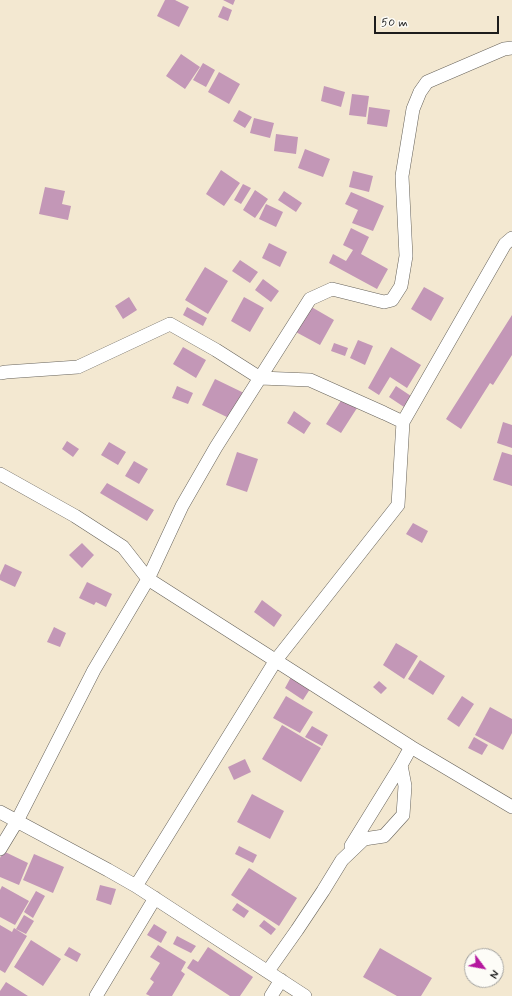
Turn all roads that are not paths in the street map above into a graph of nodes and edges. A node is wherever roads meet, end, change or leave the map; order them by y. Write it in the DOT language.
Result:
graph roads {
  1 [pos="512,48"];
  2 [pos="512,238"];
  3 [pos="0,373"];
  4 [pos="260,378"];
  5 [pos="403,422"];
  6 [pos="0,474"];
  7 [pos="148,578"];
  8 [pos="276,660"];
  9 [pos="411,747"];
  10 [pos="401,765"];
  11 [pos="512,806"];
  12 [pos="0,812"];
  13 [pos="17,821"];
  14 [pos="0,849"];
  15 [pos="342,860"];
  16 [pos="136,886"];
  17 [pos="155,898"];
  18 [pos="268,971"];
  19 [pos="281,980"];
  20 [pos="96,996"];
  21 [pos="271,996"];
  22 [pos="305,996"];
  1 -- 4 [label="street"];
  2 -- 5 [label="street"];
  3 -- 4 [label="street"];
  4 -- 5 [label="street"];
  4 -- 7 [label="street"];
  5 -- 8 [label="street"];
  6 -- 7 [label="street"];
  7 -- 8 [label="street"];
  7 -- 13 [label="street"];
  8 -- 9 [label="street"];
  8 -- 16 [label="street"];
  9 -- 10 [label="street"];
  9 -- 11 [label="street"];
  10 -- 15 [label="street"];
  10 -- 15 [label="street"];
  12 -- 13 [label="street"];
  13 -- 14 [label="street"];
  13 -- 16 [label="street"];
  15 -- 18 [label="street"];
  16 -- 17 [label="street"];
  17 -- 18 [label="street"];
  17 -- 20 [label="street"];
  18 -- 19 [label="street"];
  19 -- 21 [label="street"];
  19 -- 22 [label="street"];
}
